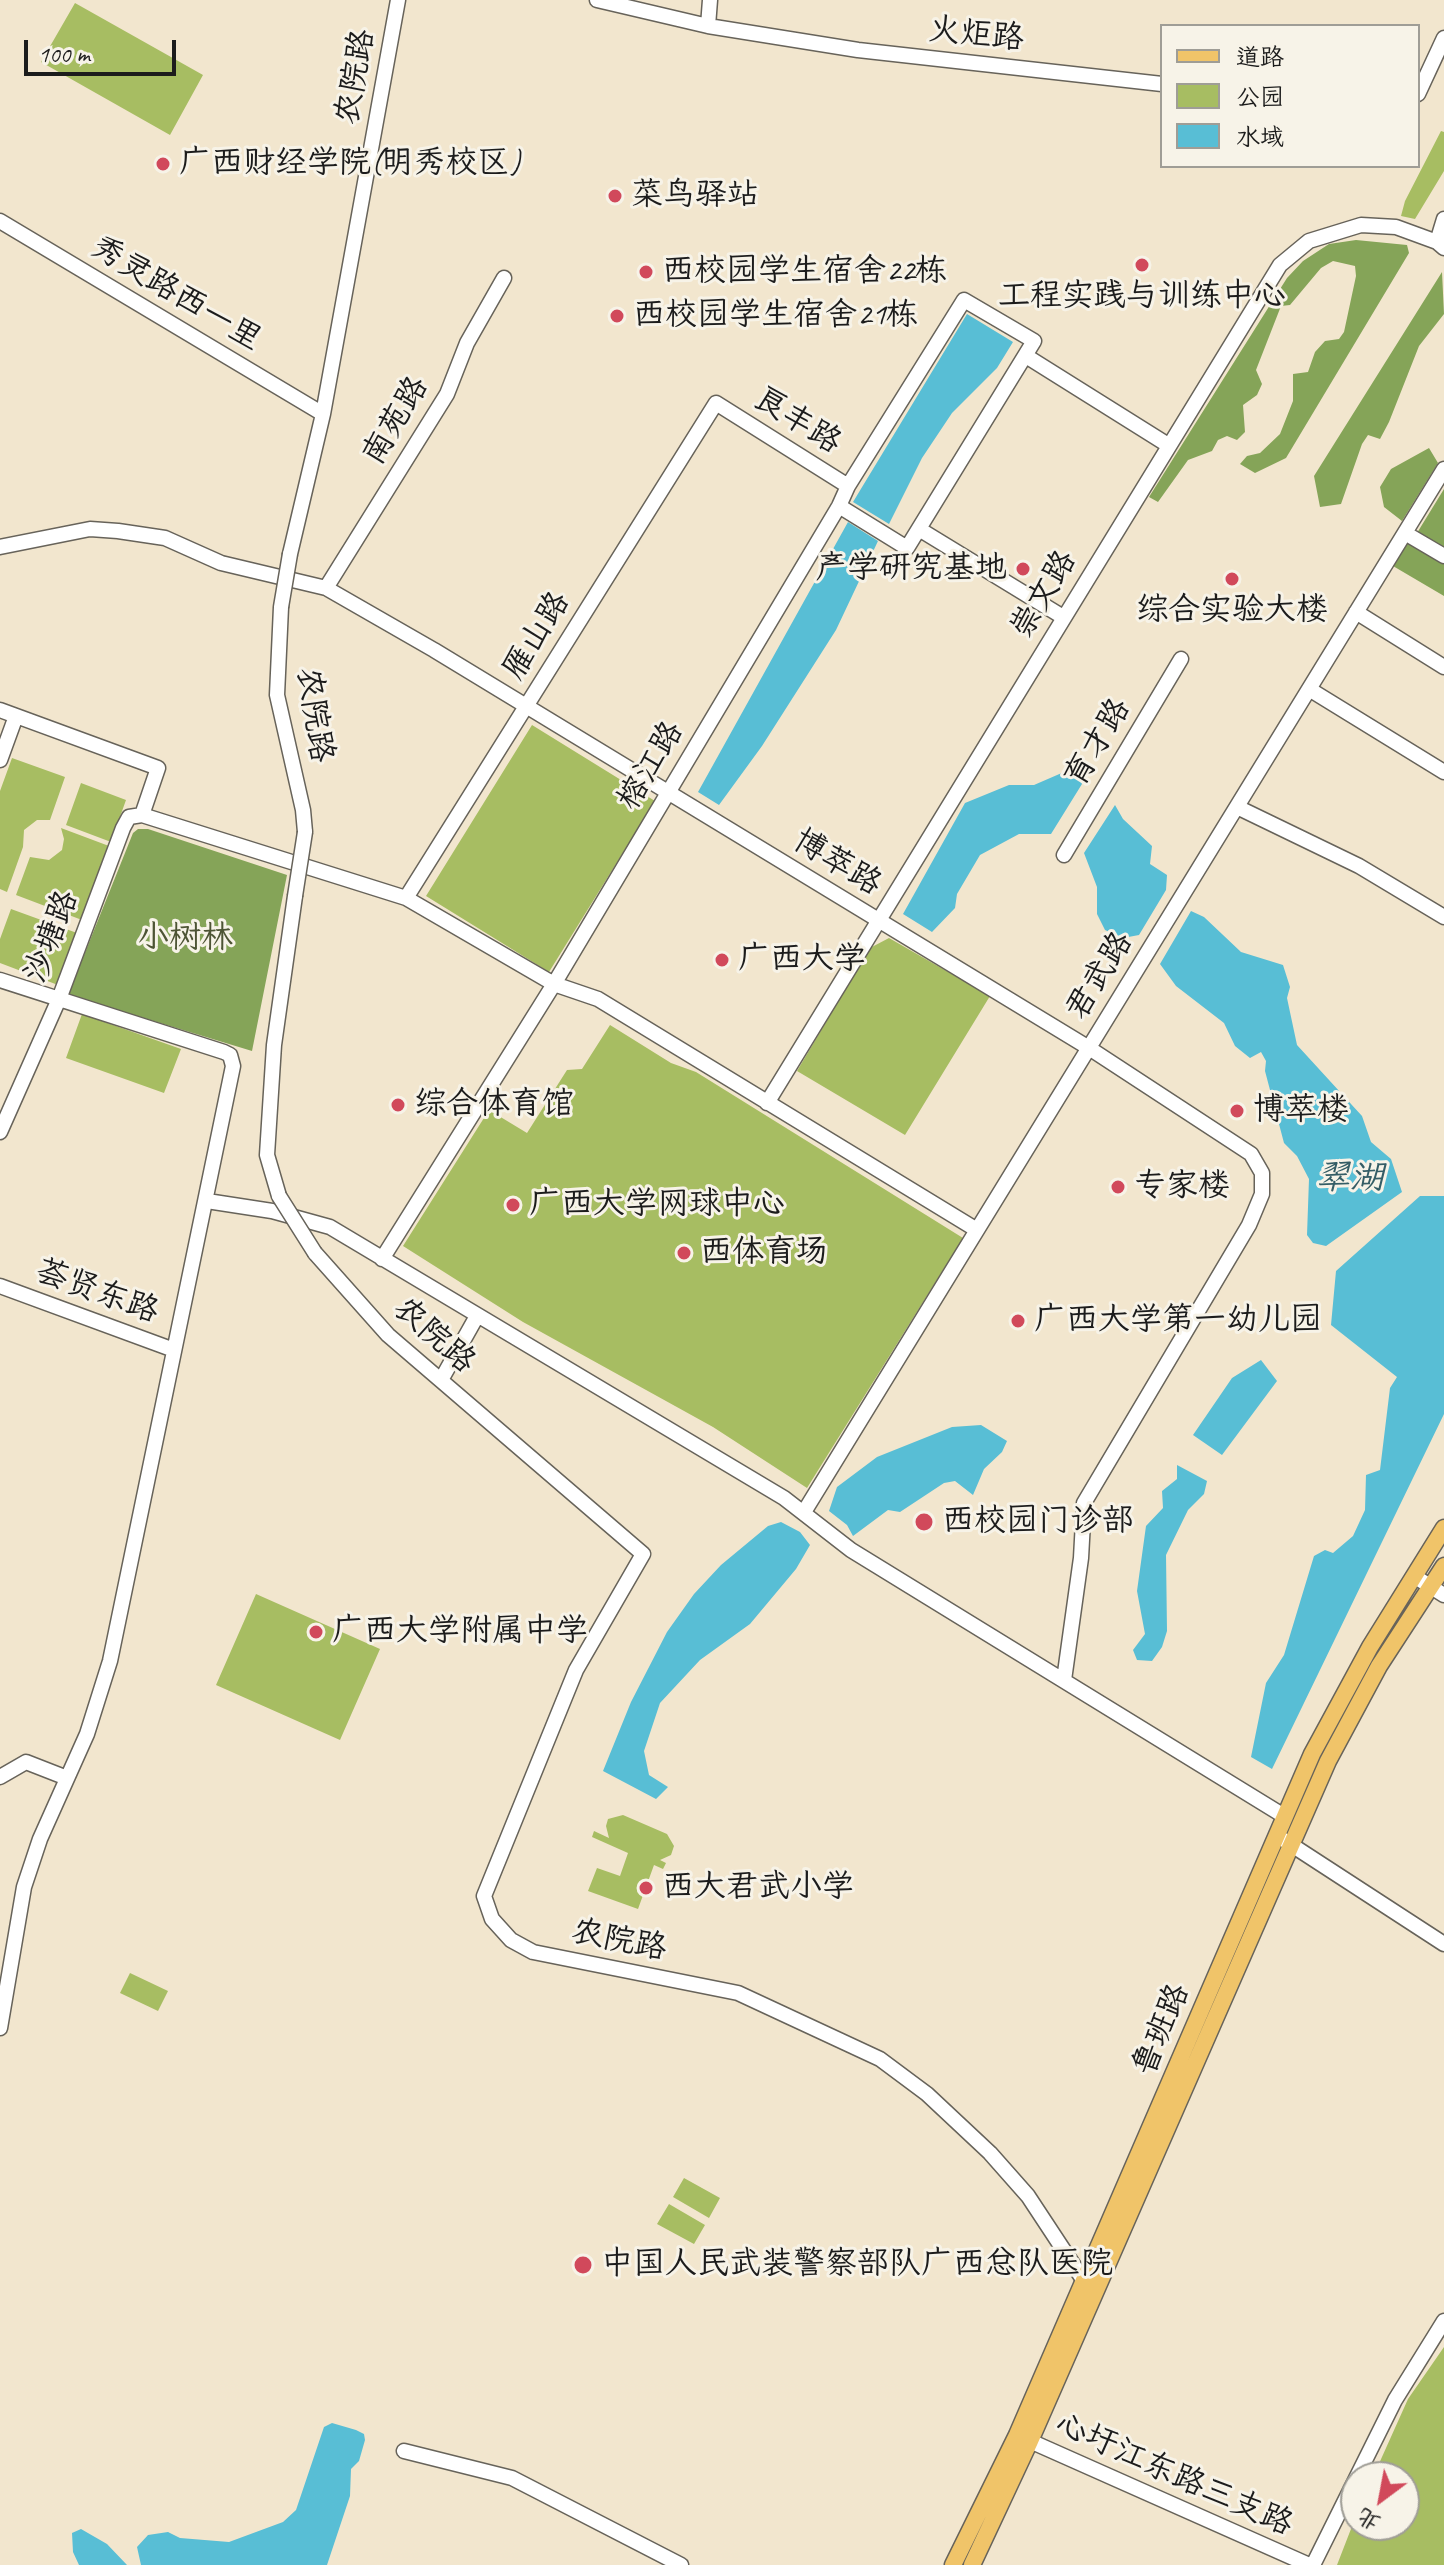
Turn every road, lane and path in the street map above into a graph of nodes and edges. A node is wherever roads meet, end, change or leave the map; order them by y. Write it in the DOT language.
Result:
graph roads {
  1 [pos="398,0"];
  2 [pos="597,0"];
  3 [pos="710,0"];
  4 [pos="708,26"];
  5 [pos="1444,38"];
  6 [pos="1160,84"];
  7 [pos="1420,90"];
  8 [pos="1444,219"];
  9 [pos="0,221"];
  10 [pos="1442,242"];
  11 [pos="504,278"];
  12 [pos="1026,356"];
  13 [pos="716,403"];
  14 [pos="323,414"];
  15 [pos="1168,445"];
  16 [pos="1444,469"];
  17 [pos="848,486"];
  18 [pos="839,506"];
  19 [pos="919,529"];
  20 [pos="1405,533"];
  21 [pos="0,547"];
  22 [pos="1444,556"];
  23 [pos="326,588"];
  24 [pos="1356,612"];
  25 [pos="1063,617"];
  26 [pos="1181,659"];
  27 [pos="1444,667"];
  28 [pos="1309,689"];
  29 [pos="526,707"];
  30 [pos="0,710"];
  31 [pos="16,716"];
  32 [pos="0,760"];
  33 [pos="1444,772"];
  34 [pos="668,793"];
  35 [pos="1237,807"];
  36 [pos="142,815"];
  37 [pos="1064,855"];
  38 [pos="406,898"];
  39 [pos="1444,917"];
  40 [pos="879,920"];
  41 [pos="0,980"];
  42 [pos="554,984"];
  43 [pos="59,999"];
  44 [pos="1089,1048"];
  45 [pos="767,1103"];
  46 [pos="0,1132"];
  47 [pos="207,1201"];
  48 [pos="977,1230"];
  49 [pos="382,1259"];
  50 [pos="0,1286"];
  51 [pos="477,1316"];
  52 [pos="174,1350"];
  53 [pos="441,1380"];
  54 [pos="804,1512"];
  55 [pos="1444,1528"];
  56 [pos="1444,1566"];
  57 [pos="1414,1576"];
  58 [pos="1437,1591"];
  59 [pos="1064,1680"];
  60 [pos="0,1777"];
  61 [pos="67,1778"];
  62 [pos="1284,1816"];
  63 [pos="1277,1835"];
  64 [pos="1291,1845"];
  65 [pos="1444,1944"];
  66 [pos="0,2028"];
  67 [pos="1084,2281"];
  68 [pos="1444,2321"];
  69 [pos="1024,2438"];
  70 [pos="404,2451"];
  71 [pos="681,2565"];
  72 [pos="953,2565"];
  73 [pos="972,2565"];
  74 [pos="1311,2565"];
  1 -- 14 [label="street, 农院路"];
  2 -- 4 [label="street, 火炬路"];
  3 -- 4 [label="street"];
  4 -- 6 [label="street, 火炬路"];
  5 -- 7 [label="street"];
  8 -- 10 [label="street"];
  9 -- 14 [label="street, 秀灵路西一里"];
  10 -- 15 [label="street, 崇文路"];
  11 -- 23 [label="street, 南苑路"];
  12 -- 15 [label="street"];
  12 -- 17 [label="street, 榕江路"];
  12 -- 19 [label="street"];
  13 -- 17 [label="street, 良丰路"];
  13 -- 29 [label="street, 雁山路"];
  14 -- 53 [label="street, 农院路, bridge"];
  15 -- 25 [label="street, 崇文路"];
  16 -- 20 [label="street, 君武路"];
  17 -- 18 [label="street, 榕江路"];
  18 -- 19 [label="street"];
  18 -- 34 [label="street, 榕江路"];
  19 -- 25 [label="street"];
  20 -- 22 [label="street"];
  20 -- 24 [label="street, 君武路"];
  21 -- 23 [label="street, 博萃路"];
  23 -- 29 [label="street, 博萃路"];
  24 -- 27 [label="street"];
  24 -- 28 [label="street, 君武路"];
  25 -- 40 [label="street, 崇文路"];
  26 -- 37 [label="street, 育才路"];
  28 -- 33 [label="street"];
  28 -- 35 [label="street, 君武路"];
  29 -- 34 [label="street, 博萃路"];
  29 -- 38 [label="street, 雁山路"];
  30 -- 31 [label="street"];
  31 -- 32 [label="street"];
  31 -- 36 [label="street"];
  34 -- 40 [label="street, 博萃路"];
  34 -- 42 [label="street, 榕江路"];
  35 -- 39 [label="street"];
  35 -- 44 [label="street, 君武路"];
  36 -- 38 [label="street"];
  36 -- 43 [label="street, 沙塘路"];
  38 -- 42 [label="street"];
  40 -- 44 [label="street, 博萃路"];
  40 -- 45 [label="street, 崇文路"];
  41 -- 43 [label="street"];
  42 -- 45 [label="street"];
  42 -- 49 [label="street, 榕江路"];
  43 -- 46 [label="street, 沙塘路"];
  43 -- 47 [label="street"];
  44 -- 48 [label="street, 君武路"];
  44 -- 59 [label="street, 博萃路"];
  45 -- 48 [label="street"];
  47 -- 49 [label="street"];
  47 -- 52 [label="street"];
  48 -- 54 [label="street, 君武路"];
  49 -- 51 [label="street"];
  50 -- 52 [label="street, 荟贤东路"];
  51 -- 53 [label="street"];
  51 -- 54 [label="street"];
  52 -- 61 [label="street"];
  53 -- 67 [label="street, 农院路"];
  54 -- 59 [label="street"];
  55 -- 57 [label="main road, 鲁班路"];
  56 -- 58 [label="main road, 鲁班路"];
  57 -- 58 [label="street"];
  57 -- 62 [label="main road, 鲁班路"];
  58 -- 64 [label="main road, 鲁班路"];
  59 -- 62 [label="street"];
  60 -- 61 [label="street"];
  61 -- 66 [label="street"];
  62 -- 63 [label="main road, 鲁班路"];
  63 -- 64 [label="street"];
  63 -- 67 [label="main road, 鲁班路"];
  64 -- 65 [label="street"];
  64 -- 69 [label="main road, 鲁班路"];
  67 -- 69 [label="main road, 鲁班路"];
  68 -- 74 [label="street"];
  69 -- 72 [label="main road, 鲁班路"];
  69 -- 73 [label="main road, 鲁班路"];
  69 -- 74 [label="street, 心圩江东路三支路"];
  70 -- 71 [label="street"];
}
